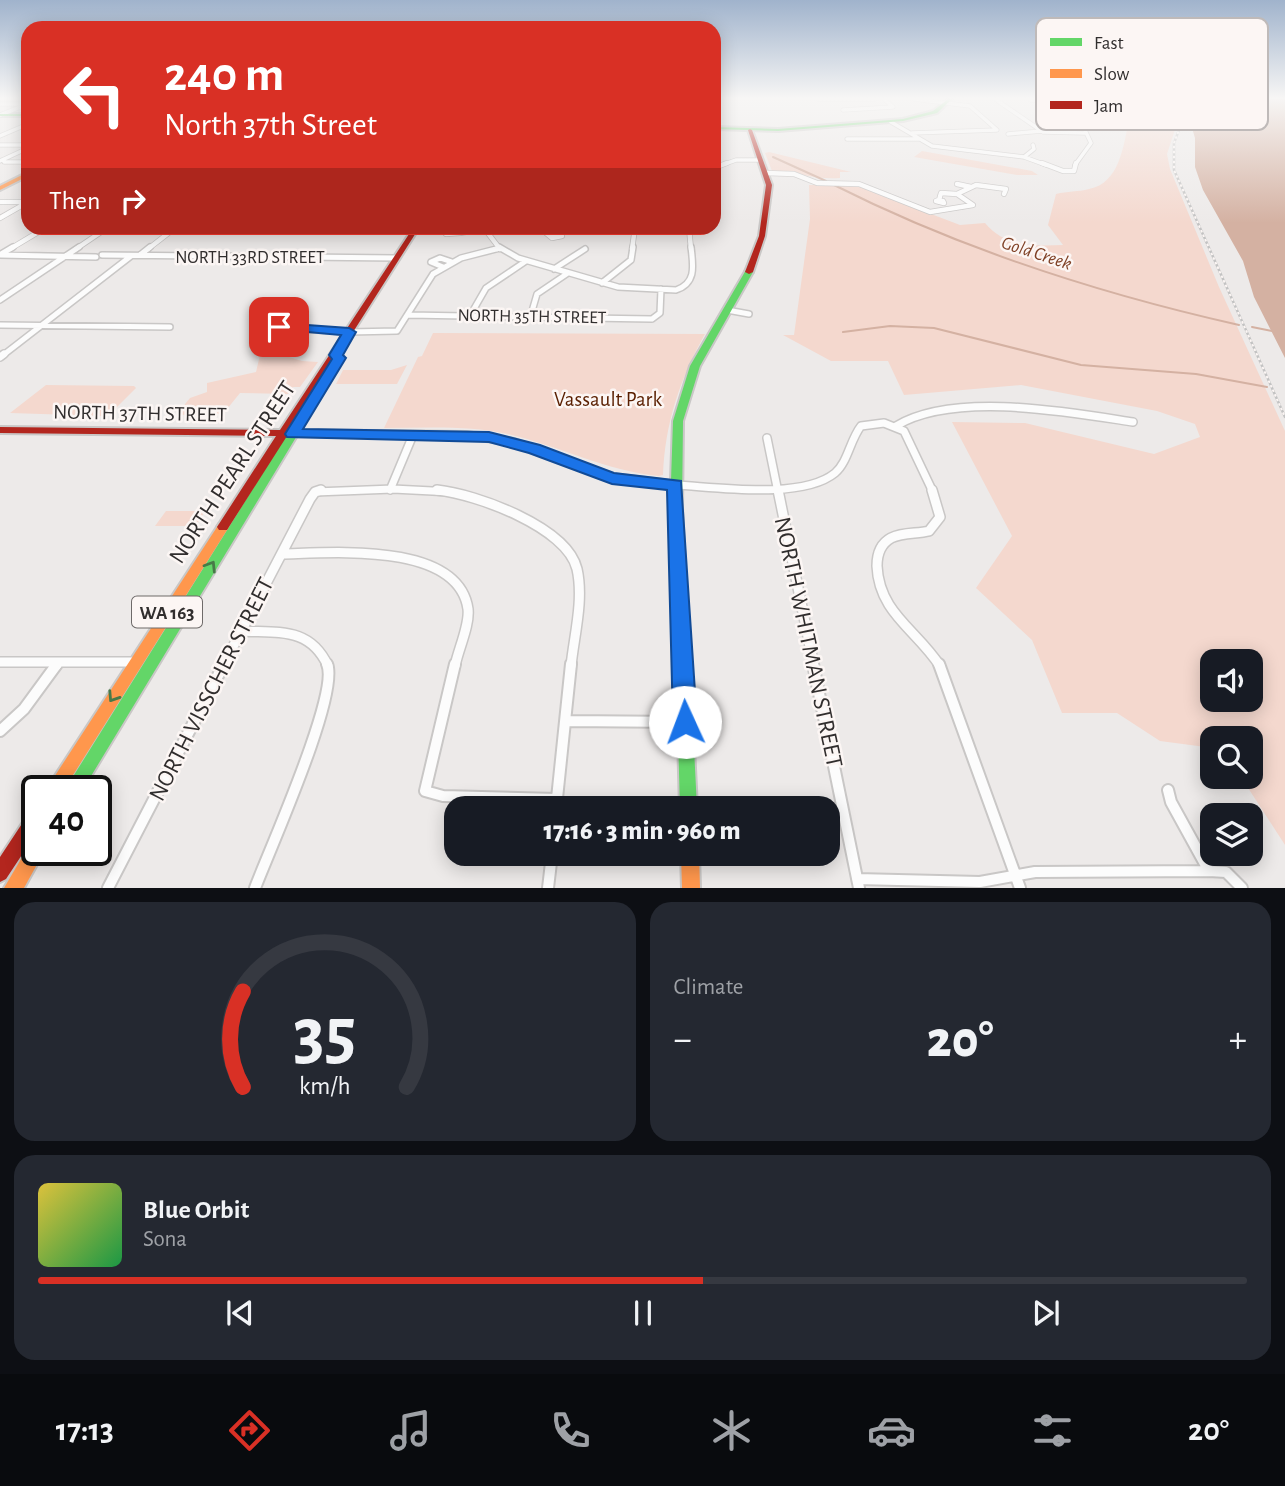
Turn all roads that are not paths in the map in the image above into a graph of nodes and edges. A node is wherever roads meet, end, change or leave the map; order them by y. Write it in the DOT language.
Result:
graph roads {
  1 [pos="753,140"];
  2 [pos="921,140"];
  3 [pos="1089,140"];
  4 [pos="0,145"];
  5 [pos="1033,145"];
  6 [pos="21,146"];
  7 [pos="983,146"];
  8 [pos="21,150"];
  9 [pos="978,153"];
  10 [pos="1024,157"];
  11 [pos="760,160"];
  12 [pos="0,161"];
  13 [pos="21,162"];
  14 [pos="721,165"];
  15 [pos="766,173"];
  16 [pos="0,180"];
  17 [pos="21,180"];
  18 [pos="21,180"];
  19 [pos="957,184"];
  20 [pos="972,187"];
  21 [pos="0,188"];
  22 [pos="957,194"];
  23 [pos="1004,194"];
  24 [pos="939,200"];
  25 [pos="0,202"];
  26 [pos="21,202"];
  27 [pos="21,206"];
  28 [pos="0,218"];
  29 [pos="33,235"];
  30 [pos="97,235"];
  31 [pos="166,235"];
  32 [pos="412,235"];
  33 [pos="490,235"];
  34 [pos="635,235"];
  35 [pos="689,235"];
  36 [pos="500,248"];
  37 [pos="585,249"];
  38 [pos="0,255"];
  39 [pos="67,255"];
  40 [pos="131,256"];
  41 [pos="139,256"];
  42 [pos="397,258"];
  43 [pos="526,261"];
  44 [pos="452,262"];
  45 [pos="443,267"];
  46 [pos="554,269"];
  47 [pos="568,273"];
  48 [pos="602,283"];
  49 [pos="661,289"];
  50 [pos="0,300"];
  51 [pos="727,310"];
  52 [pos="471,314"];
  53 [pos="749,314"];
  54 [pos="408,315"];
  55 [pos="530,318"];
  56 [pos="0,325"];
  57 [pos="41,326"];
  58 [pos="170,327"];
  59 [pos="269,327"];
  60 [pos="349,332"];
  61 [pos="0,357"];
  62 [pos="1133,422"];
  63 [pos="896,426"];
  64 [pos="0,430"];
  65 [pos="287,434"];
  66 [pos="413,435"];
  67 [pos="767,438"];
  68 [pos="675,485"];
  69 [pos="777,487"];
  70 [pos="390,490"];
  71 [pos="282,554"];
  72 [pos="242,631"];
  73 [pos="0,662"];
  74 [pos="59,662"];
  75 [pos="135,662"];
  76 [pos="567,721"];
  77 [pos="685,722"];
  78 [pos="0,731"];
  79 [pos="63,775"];
  80 [pos="82,775"];
  81 [pos="1168,790"];
  82 [pos="444,796"];
  83 [pos="558,796"];
  84 [pos="688,796"];
  85 [pos="21,841"];
  86 [pos="26,866"];
  87 [pos="551,866"];
  88 [pos="690,866"];
  89 [pos="1209,871"];
  90 [pos="0,873"];
  91 [pos="1018,882"];
  92 [pos="858,883"];
  93 [pos="13,887"];
  94 [pos="108,887"];
  95 [pos="256,887"];
  96 [pos="548,887"];
  97 [pos="691,887"];
  98 [pos="1242,887"];
  1 -- 11 [label="street"];
  2 -- 9 [label="street"];
  3 -- 10 [label="street"];
  4 -- 6 [label="street"];
  5 -- 10 [label="street"];
  7 -- 9 [label="street"];
  8 -- 12 [label="street"];
  9 -- 10 [label="street"];
  11 -- 14 [label="street"];
  11 -- 15 [label="street"];
  12 -- 13 [label="street"];
  15 -- 22 [label="street"];
  15 -- 51 [label="street"];
  16 -- 17 [label="street"];
  18 -- 21 [label="street"];
  19 -- 20 [label="street"];
  20 -- 22 [label="street"];
  20 -- 23 [label="street"];
  22 -- 24 [label="street"];
  25 -- 26 [label="street"];
  27 -- 28 [label="street"];
  29 -- 38 [label="street"];
  30 -- 39 [label="street"];
  31 -- 41 [label="street"];
  32 -- 42 [label="street, NORTH PEARL STREET / WA 163"];
  33 -- 36 [label="street"];
  34 -- 48 [label="street"];
  35 -- 49 [label="street"];
  36 -- 43 [label="street"];
  36 -- 44 [label="street"];
  37 -- 46 [label="street"];
  38 -- 39 [label="street, NORTH 33RD STREET"];
  39 -- 40 [label="street, NORTH 33RD STREET"];
  39 -- 50 [label="street"];
  40 -- 41 [label="street, NORTH 33RD STREET"];
  40 -- 57 [label="street"];
  41 -- 42 [label="street, NORTH 33RD STREET"];
  42 -- 60 [label="street, NORTH PEARL STREET / WA 163"];
  43 -- 46 [label="street"];
  43 -- 52 [label="street"];
  44 -- 45 [label="street"];
  44 -- 45 [label="street"];
  45 -- 54 [label="street"];
  46 -- 47 [label="street"];
  47 -- 48 [label="street"];
  47 -- 55 [label="street"];
  48 -- 49 [label="street"];
  49 -- 55 [label="street, NORTH 35TH STREET"];
  51 -- 53 [label="street"];
  51 -- 68 [label="street"];
  52 -- 54 [label="street, NORTH 35TH STREET"];
  52 -- 55 [label="street, NORTH 35TH STREET"];
  54 -- 60 [label="street"];
  56 -- 57 [label="street"];
  57 -- 58 [label="street"];
  57 -- 61 [label="street"];
  59 -- 60 [label="street"];
  60 -- 65 [label="street, NORTH PEARL STREET / WA 163"];
  62 -- 63 [label="street"];
  63 -- 69 [label="street, NORTH 37TH STREET"];
  63 -- 91 [label="street"];
  64 -- 65 [label="street, NORTH 37TH STREET"];
  65 -- 66 [label="street, NORTH 37TH STREET"];
  65 -- 75 [label="street, NORTH PEARL STREET / WA 163"];
  80 -- 65 [label="street, NORTH PEARL STREET / WA 163, one-way"];
  66 -- 68 [label="street, NORTH 37TH STREET"];
  66 -- 70 [label="street"];
  67 -- 69 [label="street, NORTH WHITMAN STREET"];
  68 -- 69 [label="street, NORTH 37TH STREET"];
  68 -- 77 [label="street"];
  69 -- 92 [label="street, NORTH WHITMAN STREET"];
  70 -- 71 [label="street, NORTH VISSCHER STREET"];
  70 -- 76 [label="street"];
  71 -- 72 [label="street, NORTH VISSCHER STREET"];
  71 -- 82 [label="street"];
  72 -- 94 [label="street, NORTH VISSCHER STREET"];
  72 -- 95 [label="street"];
  73 -- 74 [label="street"];
  74 -- 75 [label="street"];
  74 -- 78 [label="street"];
  75 -- 79 [label="street, NORTH PEARL STREET / WA 163, one-way"];
  76 -- 77 [label="street"];
  76 -- 83 [label="street"];
  77 -- 84 [label="street"];
  81 -- 89 [label="street"];
  85 -- 90 [label="street"];
  86 -- 93 [label="street"];
  87 -- 96 [label="street"];
  88 -- 97 [label="street"];
  89 -- 91 [label="street"];
  89 -- 98 [label="street"];
  91 -- 92 [label="street"];
}
